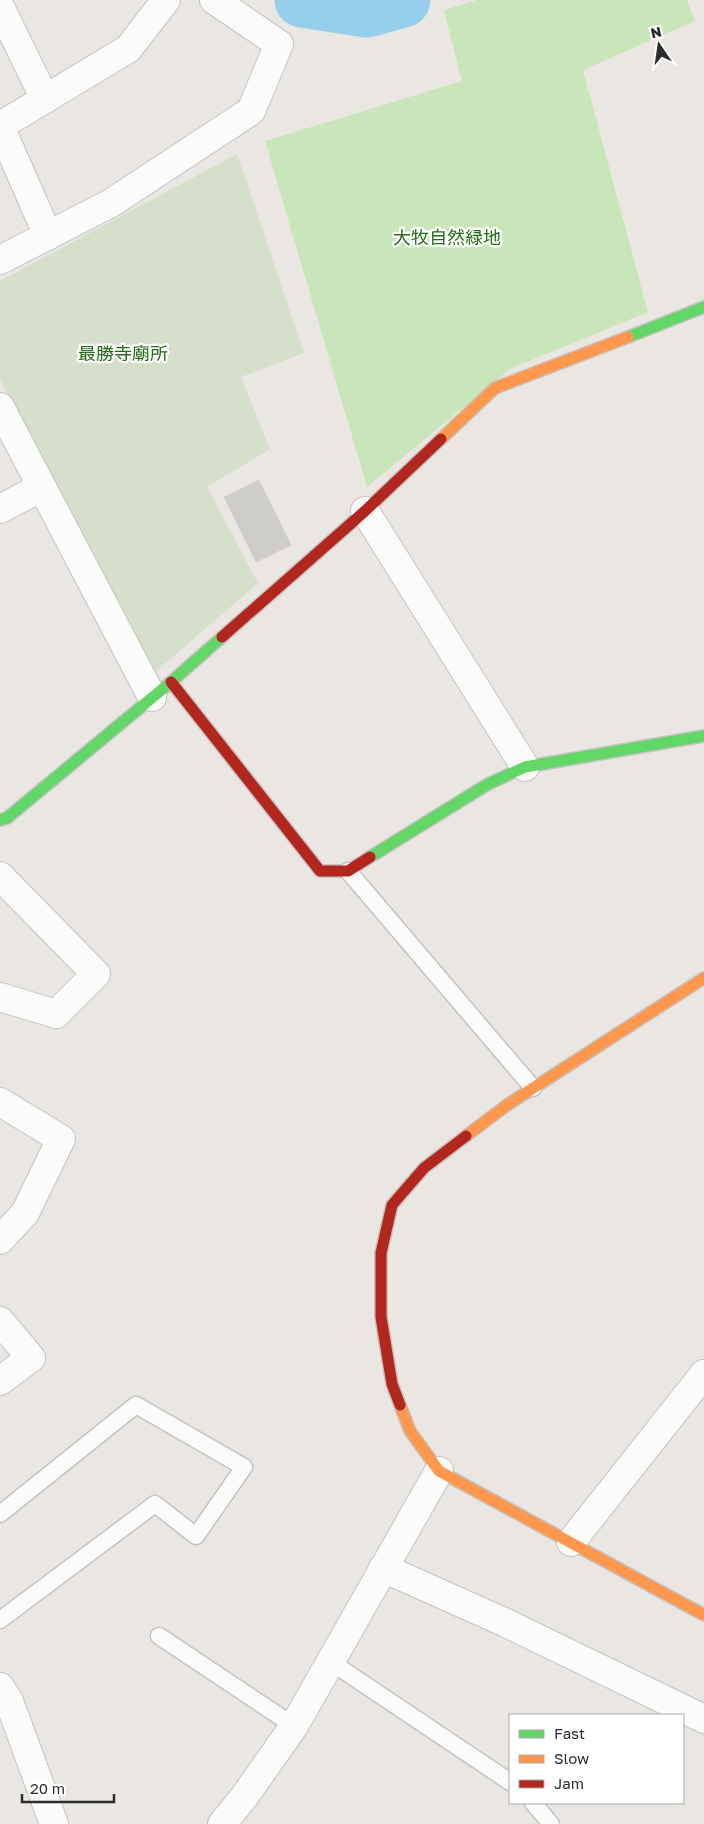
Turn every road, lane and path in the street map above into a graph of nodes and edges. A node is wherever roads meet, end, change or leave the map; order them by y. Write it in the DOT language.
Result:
graph roads {
  1 [pos="166,0"];
  2 [pos="214,0"];
  3 [pos="0,7"];
  4 [pos="44,99"];
  5 [pos="48,236"];
  6 [pos="0,260"];
  7 [pos="704,308"];
  8 [pos="0,408"];
  9 [pos="42,487"];
  10 [pos="0,509"];
  11 [pos="365,511"];
  12 [pos="161,689"];
  13 [pos="704,736"];
  14 [pos="525,767"];
  15 [pos="0,820"];
  16 [pos="348,871"];
  17 [pos="0,876"];
  18 [pos="704,978"];
  19 [pos="0,997"];
  20 [pos="533,1088"];
  21 [pos="0,1102"];
  22 [pos="0,1240"];
  23 [pos="0,1321"];
  24 [pos="704,1374"];
  25 [pos="0,1380"];
  26 [pos="440,1471"];
  27 [pos="0,1514"];
  28 [pos="571,1542"];
  29 [pos="383,1568"];
  30 [pos="704,1616"];
  31 [pos="0,1620"];
  32 [pos="159,1636"];
  33 [pos="331,1662"];
  34 [pos="0,1687"];
  35 [pos="704,1719"];
  36 [pos="294,1726"];
  37 [pos="509,1781"];
  38 [pos="534,1804"];
  39 [pos="54,1824"];
  40 [pos="222,1824"];
  41 [pos="551,1824"];
  1 -- 4 [label="street"];
  2 -- 5 [label="street"];
  3 -- 4 [label="street"];
  4 -- 5 [label="street"];
  5 -- 6 [label="street"];
  7 -- 11 [label="street"];
  8 -- 9 [label="street"];
  9 -- 10 [label="street"];
  9 -- 12 [label="street"];
  11 -- 12 [label="street"];
  11 -- 14 [label="street"];
  12 -- 15 [label="street"];
  12 -- 16 [label="street"];
  13 -- 14 [label="street"];
  14 -- 16 [label="street"];
  16 -- 20 [label="lane"];
  17 -- 19 [label="street"];
  18 -- 20 [label="street"];
  20 -- 26 [label="street"];
  21 -- 22 [label="street"];
  23 -- 25 [label="street"];
  24 -- 28 [label="street"];
  26 -- 28 [label="street"];
  26 -- 29 [label="street"];
  27 -- 31 [label="lane"];
  28 -- 30 [label="street"];
  29 -- 33 [label="street"];
  29 -- 35 [label="street"];
  32 -- 36 [label="lane"];
  33 -- 36 [label="street"];
  33 -- 37 [label="lane"];
  34 -- 39 [label="street"];
  36 -- 40 [label="street"];
  38 -- 41 [label="lane"];
}
